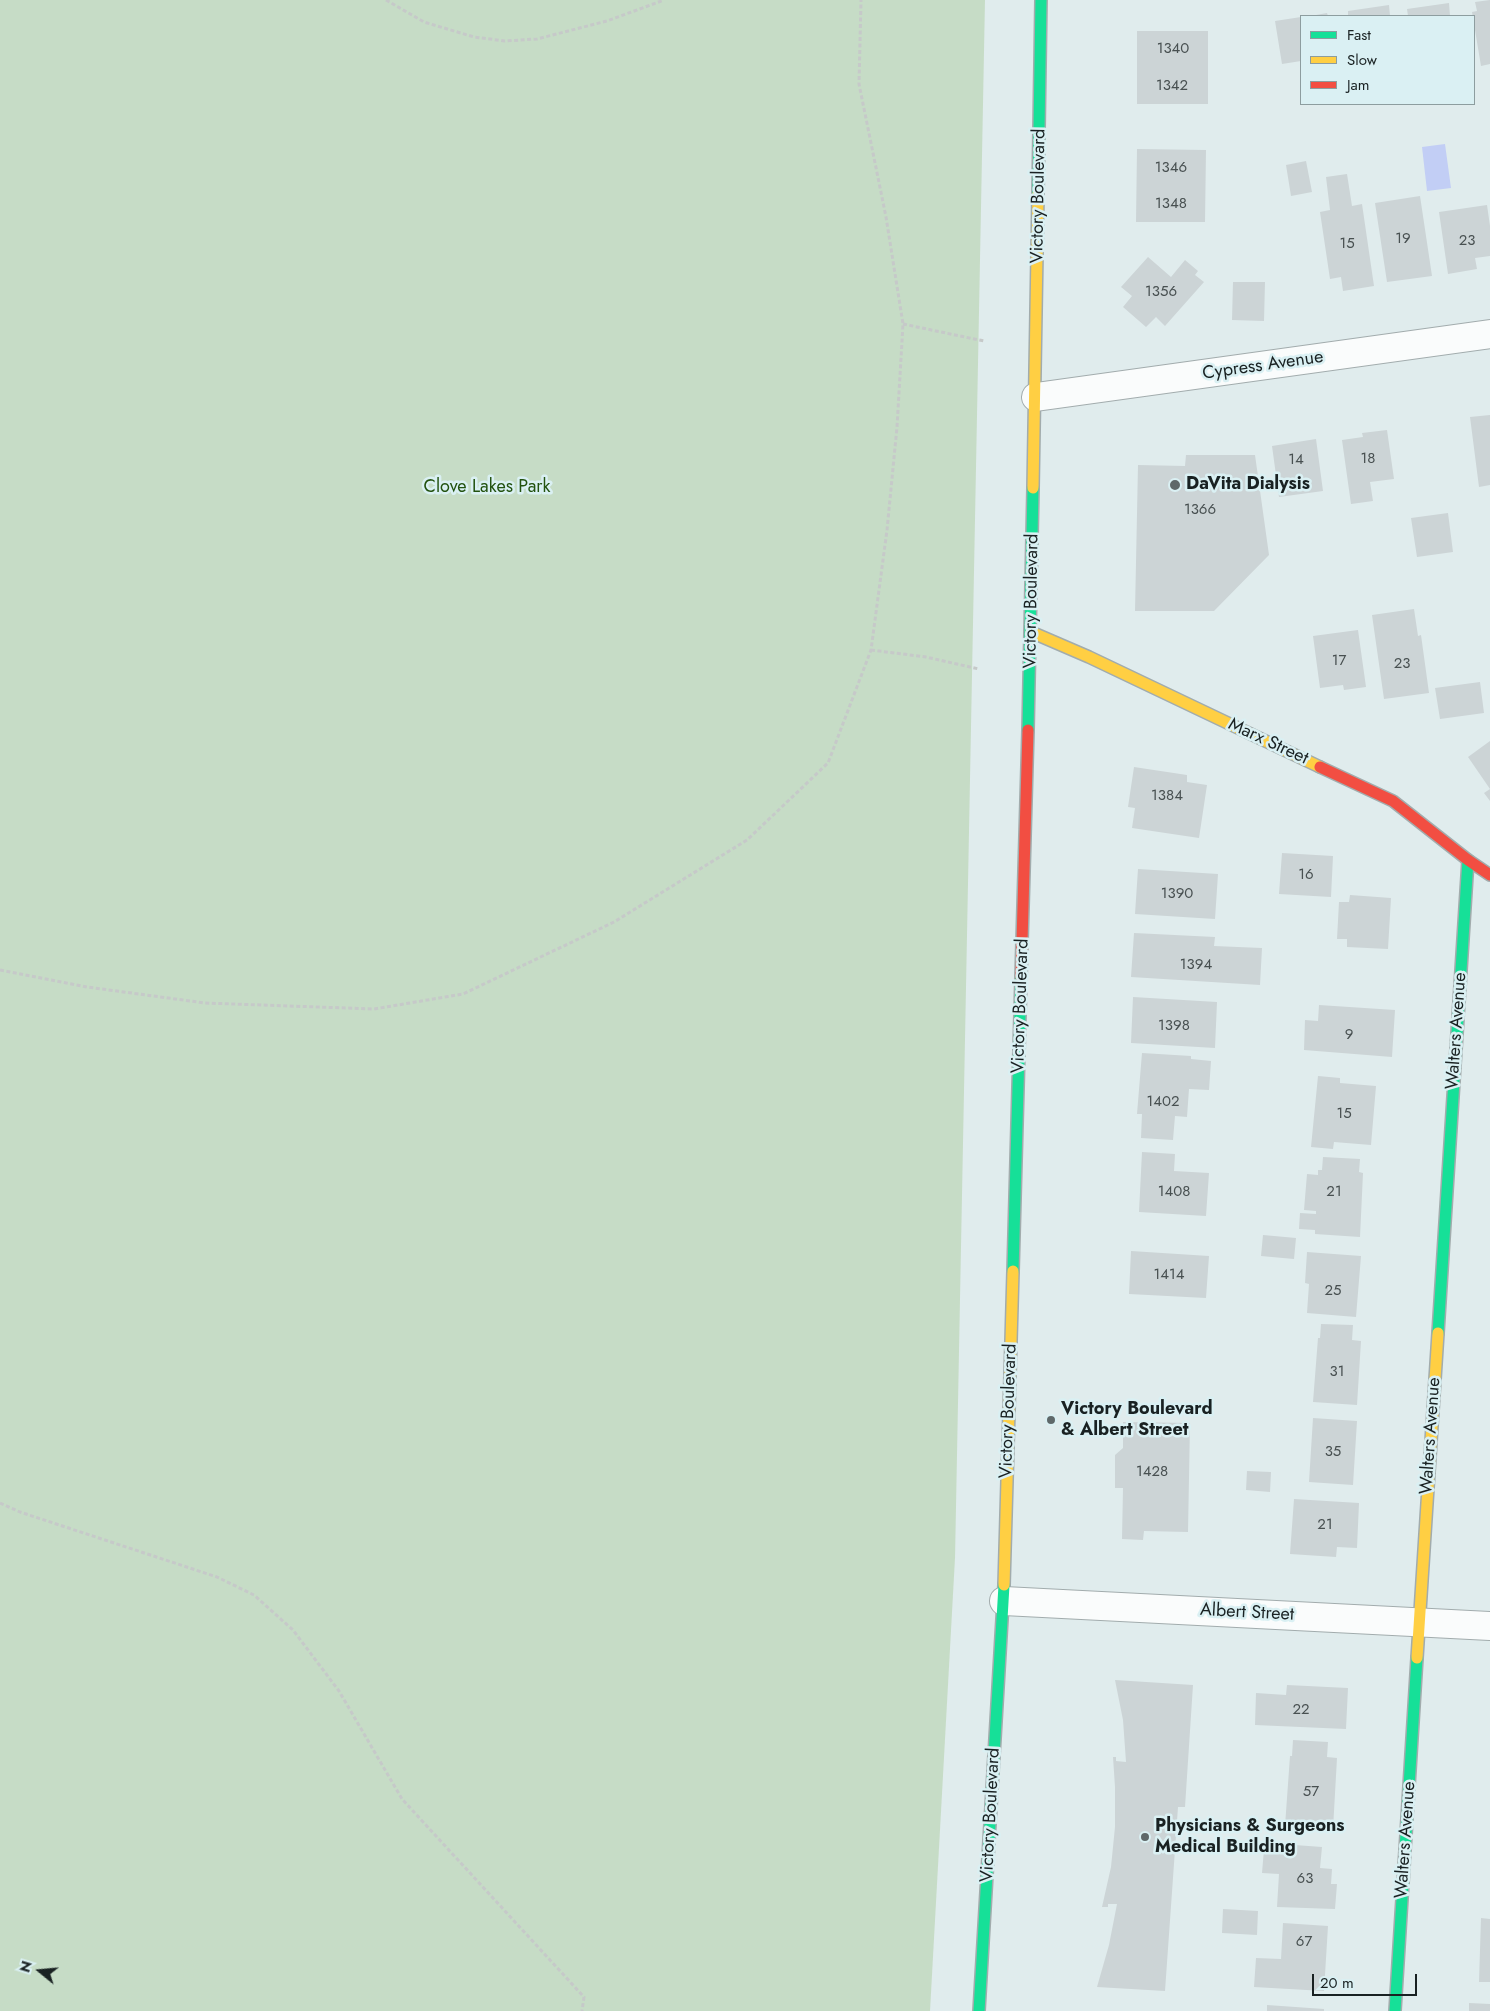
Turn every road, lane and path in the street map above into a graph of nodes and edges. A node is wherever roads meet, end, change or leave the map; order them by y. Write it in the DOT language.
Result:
graph roads {
  1 [pos="386,0"];
  2 [pos="664,0"];
  3 [pos="861,0"];
  4 [pos="1041,0"];
  5 [pos="903,324"];
  6 [pos="1490,334"];
  7 [pos="984,341"];
  8 [pos="1036,397"];
  9 [pos="1031,632"];
  10 [pos="871,650"];
  11 [pos="979,669"];
  12 [pos="1468,860"];
  13 [pos="1490,876"];
  14 [pos="0,970"];
  15 [pos="0,1503"];
  16 [pos="1004,1601"];
  17 [pos="1420,1622"];
  18 [pos="1490,1626"];
  19 [pos="582,2011"];
  20 [pos="979,2011"];
  21 [pos="1395,2011"];
  1 -- 2 [label="path"];
  3 -- 5 [label="path"];
  4 -- 8 [label="main road, Victory Boulevard"];
  5 -- 7 [label="path"];
  5 -- 10 [label="path"];
  6 -- 8 [label="street, Cypress Avenue"];
  8 -- 9 [label="main road, Victory Boulevard"];
  9 -- 12 [label="main road, Marx Street"];
  9 -- 16 [label="main road, Victory Boulevard"];
  10 -- 11 [label="path"];
  10 -- 14 [label="path"];
  12 -- 13 [label="main road, Marx Street"];
  12 -- 17 [label="main road, Walters Avenue"];
  15 -- 19 [label="path"];
  16 -- 17 [label="street, Albert Street"];
  16 -- 20 [label="main road, Victory Boulevard"];
  17 -- 18 [label="street, Albert Street"];
  17 -- 21 [label="main road, Walters Avenue"];
}
